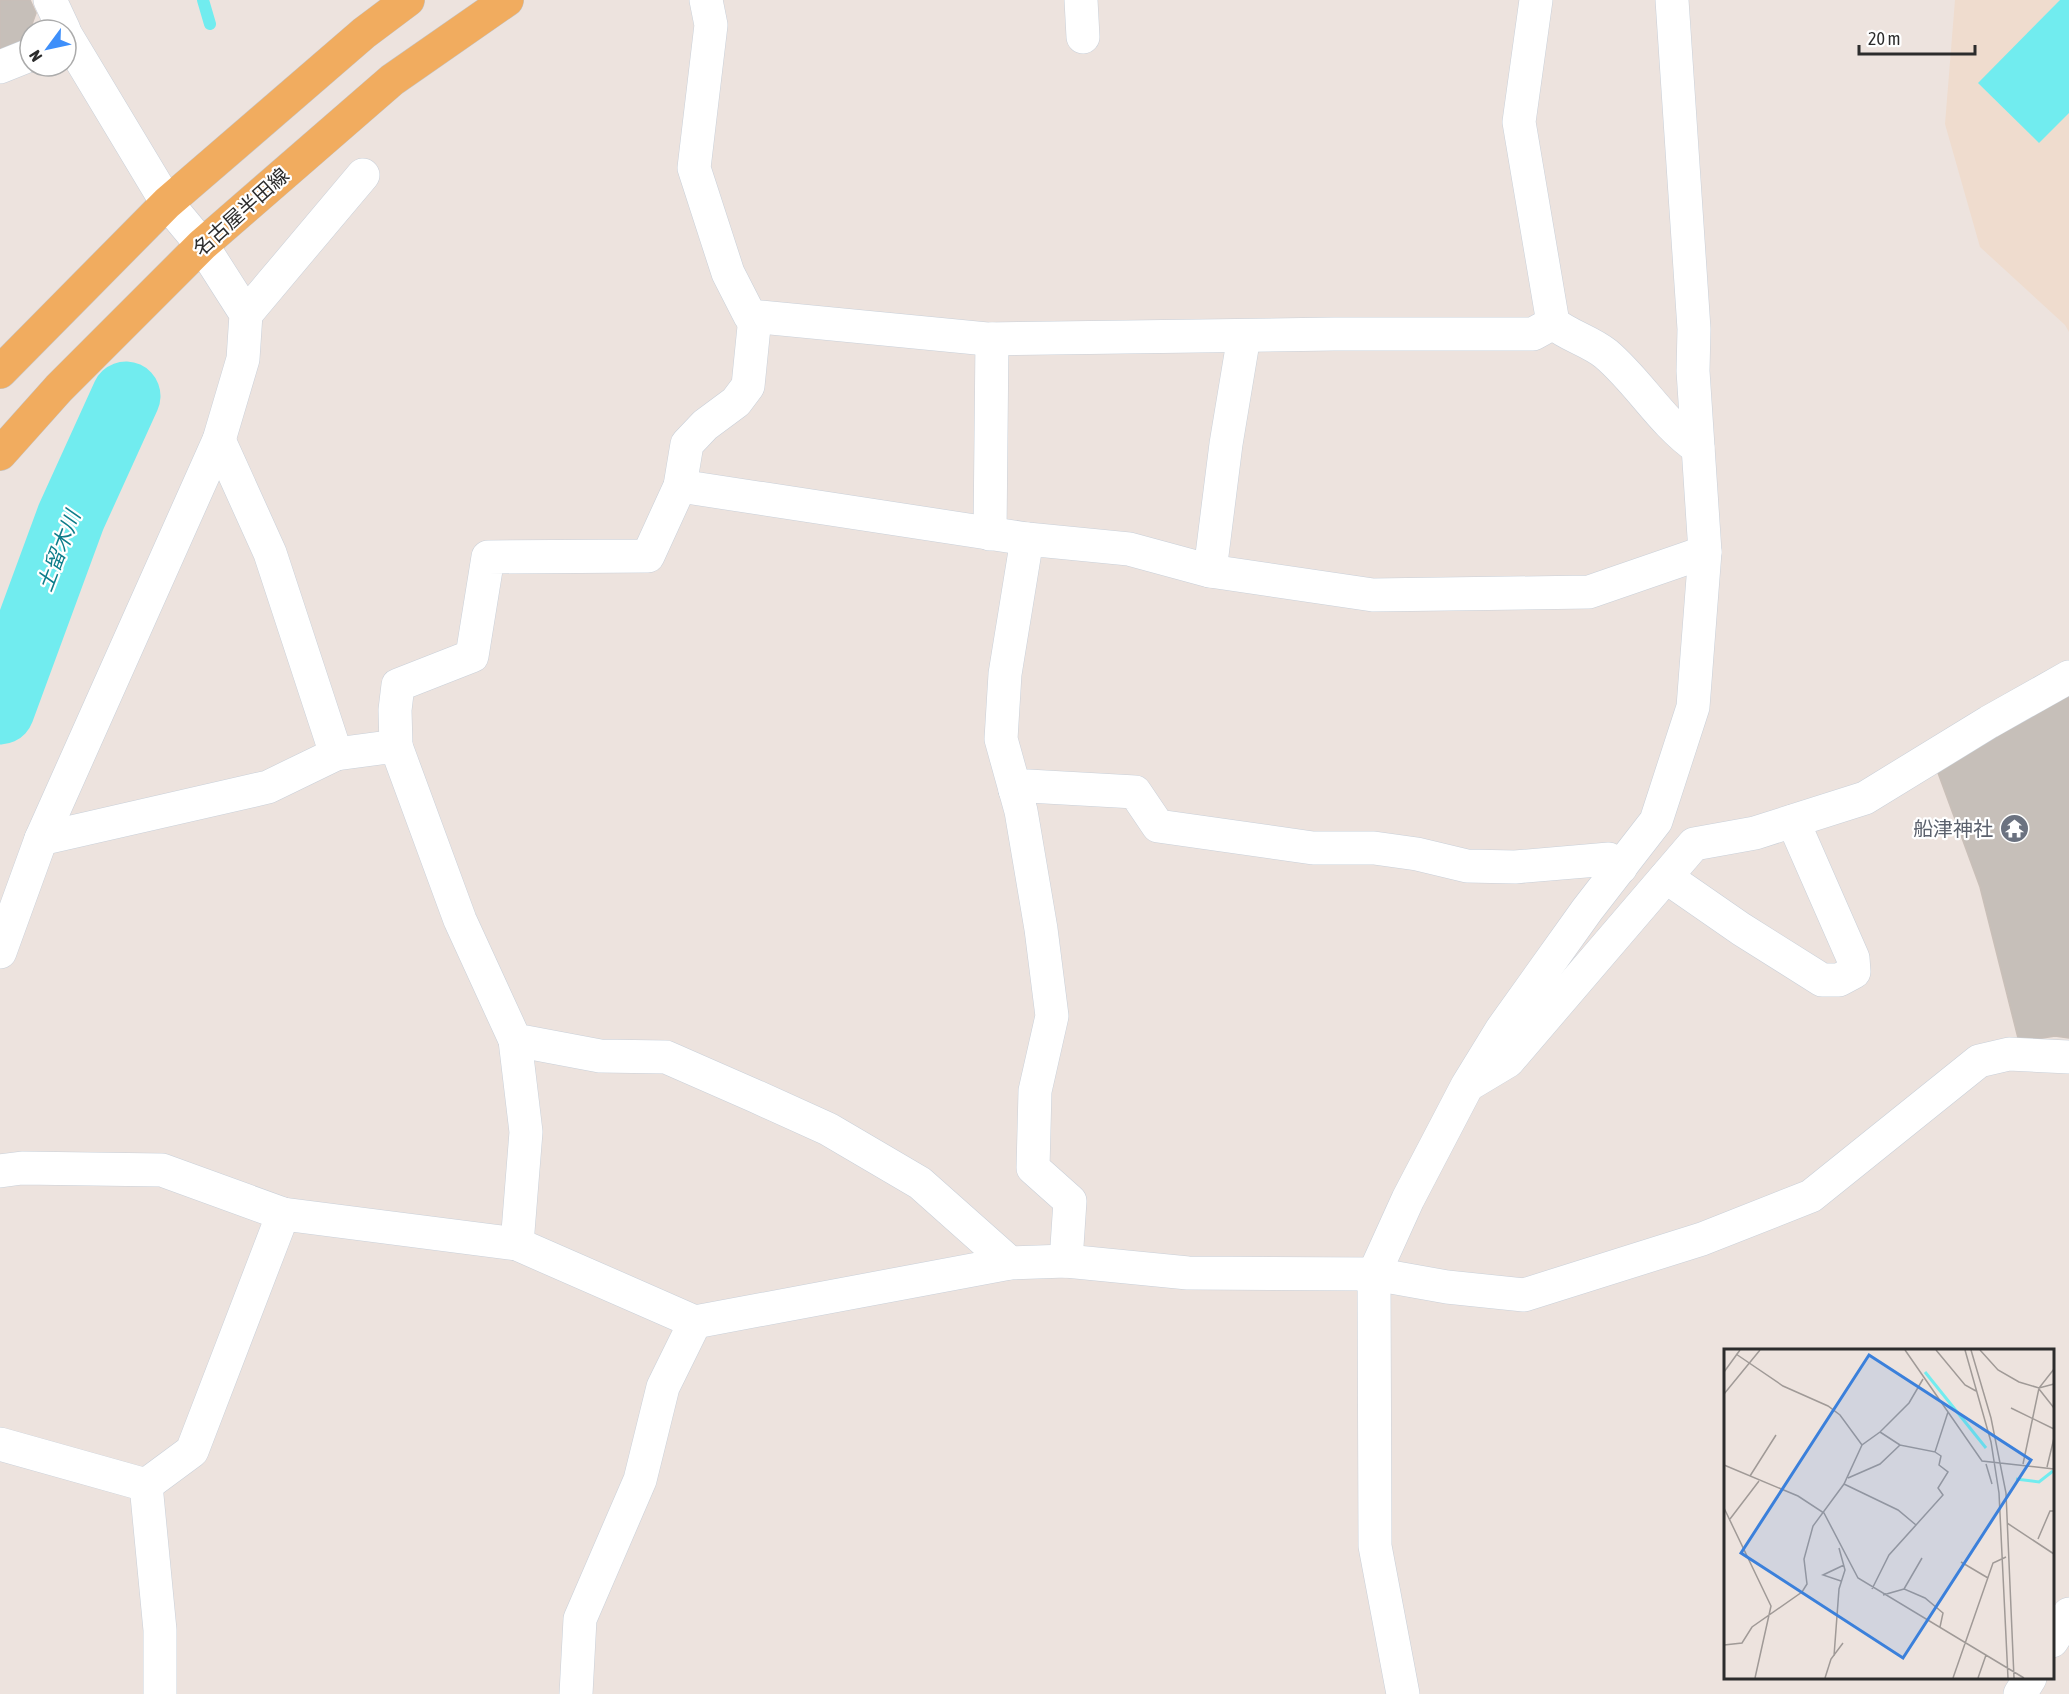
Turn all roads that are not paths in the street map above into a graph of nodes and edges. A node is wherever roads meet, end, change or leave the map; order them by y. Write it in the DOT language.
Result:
graph roads {
  1 [pos="50,0"];
  2 [pos="408,0"];
  3 [pos="507,0"];
  4 [pos="706,0"];
  5 [pos="1081,0"];
  6 [pos="1536,0"];
  7 [pos="1672,0"];
  8 [pos="58,18"];
  9 [pos="1083,37"];
  10 [pos="78,56"];
  11 [pos="18,60"];
  12 [pos="0,67"];
  13 [pos="363,175"];
  14 [pos="167,203"];
  15 [pos="202,245"];
  16 [pos="246,314"];
  17 [pos="755,317"];
  18 [pos="1553,323"];
  19 [pos="1244,336"];
  20 [pos="992,339"];
  21 [pos="0,372"];
  22 [pos="219,441"];
  23 [pos="1698,448"];
  24 [pos="0,454"];
  25 [pos="680,486"];
  26 [pos="990,534"];
  27 [pos="1027,539"];
  28 [pos="1706,552"];
  29 [pos="1210,572"];
  30 [pos="2069,677"];
  31 [pos="396,746"];
  32 [pos="336,754"];
  33 [pos="1015,790"];
  34 [pos="1793,821"];
  35 [pos="41,839"];
  36 [pos="1621,867"];
  37 [pos="1666,877"];
  38 [pos="0,952"];
  39 [pos="515,1040"];
  40 [pos="2069,1057"];
  41 [pos="1467,1086"];
  42 [pos="0,1171"];
  43 [pos="283,1215"];
  44 [pos="517,1244"];
  45 [pos="1066,1261"];
  46 [pos="1010,1263"];
  47 [pos="1374,1274"];
  48 [pos="695,1322"];
  49 [pos="0,1444"];
  50 [pos="146,1485"];
  51 [pos="2069,1614"];
  52 [pos="2054,1638"];
  53 [pos="2029,1679"];
  54 [pos="160,1694"];
  55 [pos="576,1694"];
  56 [pos="1403,1694"];
  57 [pos="2020,1694"];
  1 -- 8 [label="street"];
  2 -- 14 [label="main road"];
  3 -- 15 [label="main road, 名古屋半田線"];
  4 -- 17 [label="street"];
  5 -- 9 [label="street"];
  6 -- 18 [label="street"];
  7 -- 23 [label="street"];
  10 -- 14 [label="street"];
  11 -- 12 [label="street"];
  13 -- 16 [label="street"];
  14 -- 15 [label="street"];
  14 -- 21 [label="main road"];
  15 -- 16 [label="street"];
  15 -- 24 [label="main road, 名古屋半田線"];
  16 -- 22 [label="street"];
  17 -- 20 [label="street"];
  17 -- 25 [label="street"];
  18 -- 19 [label="street"];
  18 -- 23 [label="street"];
  19 -- 20 [label="street"];
  19 -- 29 [label="street"];
  20 -- 26 [label="street"];
  22 -- 32 [label="street"];
  22 -- 35 [label="street"];
  23 -- 28 [label="street"];
  25 -- 26 [label="street"];
  25 -- 31 [label="street"];
  26 -- 27 [label="street"];
  27 -- 29 [label="street"];
  27 -- 33 [label="street"];
  28 -- 29 [label="street"];
  28 -- 36 [label="street"];
  30 -- 34 [label="street"];
  31 -- 32 [label="street"];
  31 -- 39 [label="street"];
  32 -- 35 [label="street"];
  33 -- 36 [label="street"];
  33 -- 45 [label="street"];
  34 -- 37 [label="street"];
  34 -- 37 [label="street"];
  35 -- 38 [label="street"];
  36 -- 41 [label="street"];
  37 -- 41 [label="street"];
  39 -- 44 [label="street"];
  39 -- 46 [label="street"];
  40 -- 47 [label="street"];
  41 -- 47 [label="street"];
  42 -- 43 [label="street"];
  43 -- 44 [label="street"];
  43 -- 50 [label="street"];
  44 -- 48 [label="street"];
  45 -- 46 [label="street"];
  45 -- 47 [label="street"];
  46 -- 48 [label="street"];
  47 -- 56 [label="street"];
  48 -- 55 [label="street"];
  49 -- 50 [label="street"];
  50 -- 54 [label="street"];
  51 -- 52 [label="street"];
  53 -- 57 [label="street"];
}
